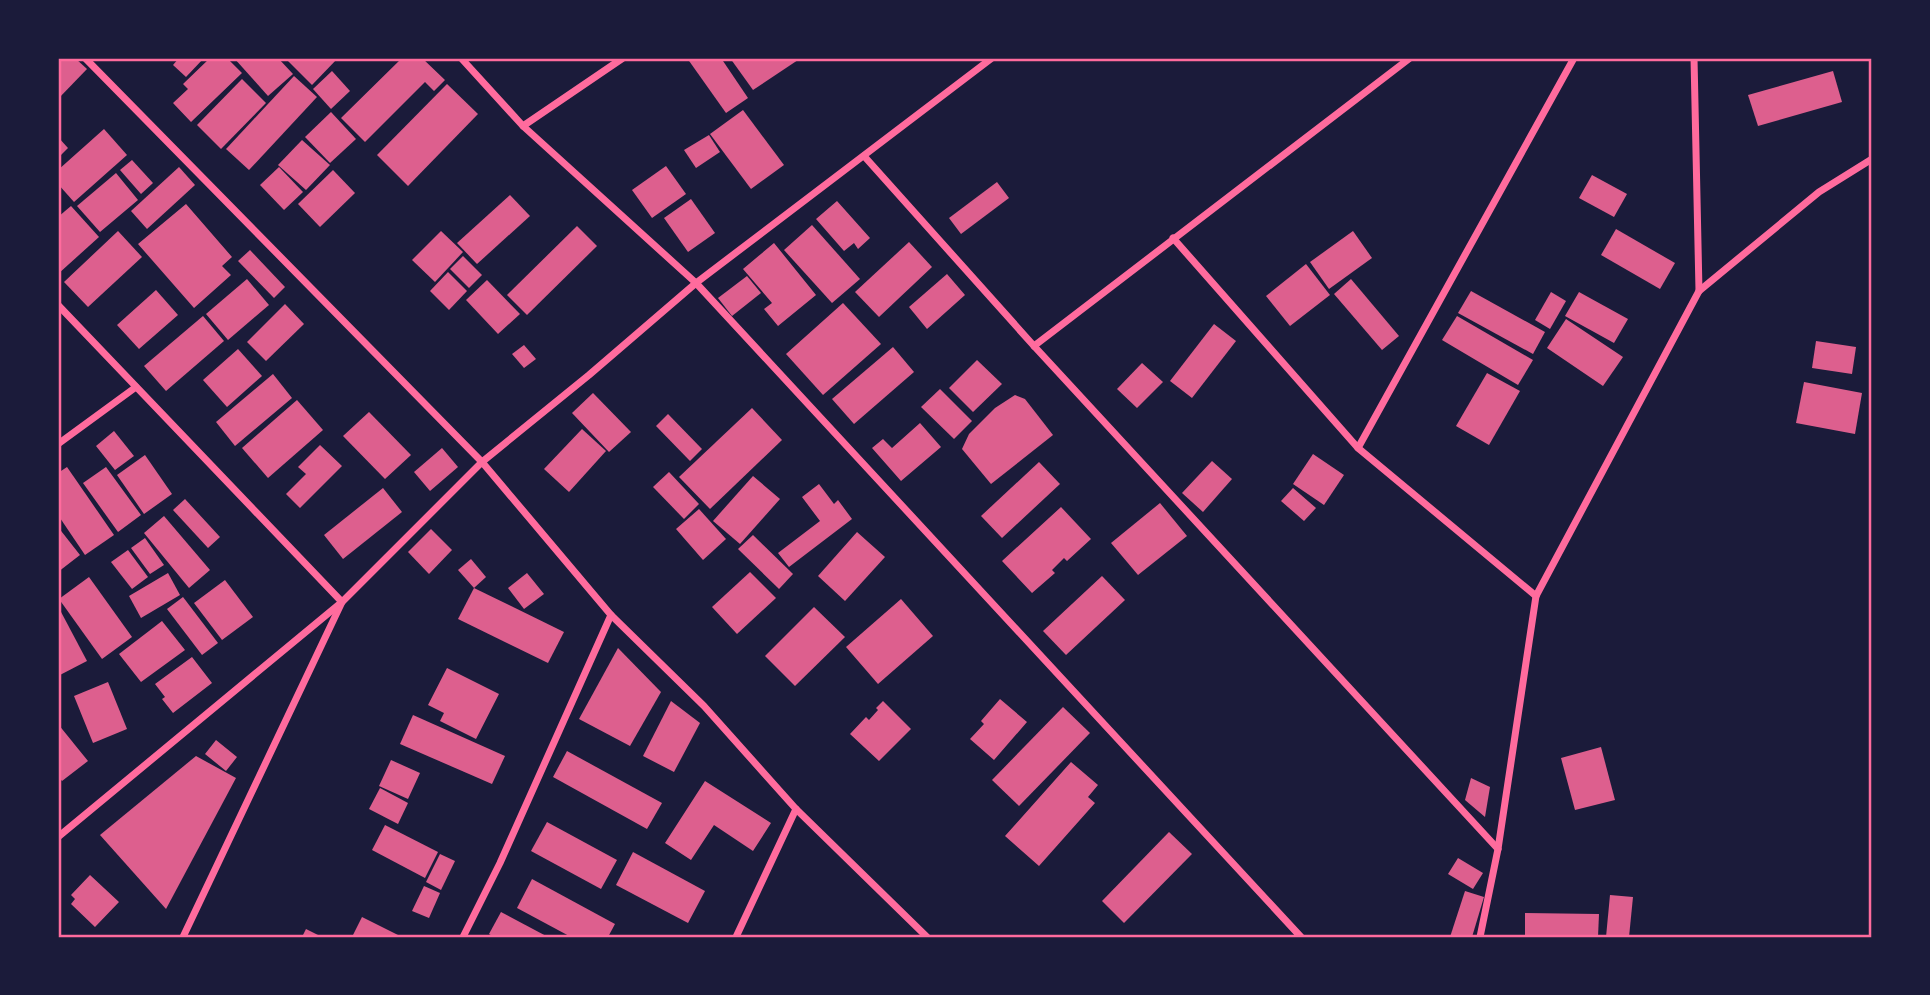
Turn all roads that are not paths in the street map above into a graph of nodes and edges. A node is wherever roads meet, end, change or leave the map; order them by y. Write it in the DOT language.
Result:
graph roads {
  1 [pos="85,58"];
  2 [pos="461,58"];
  3 [pos="623,58"];
  4 [pos="992,58"];
  5 [pos="1410,58"];
  6 [pos="1574,58"];
  7 [pos="1695,58"];
  8 [pos="523,126"];
  9 [pos="864,156"];
  10 [pos="1872,159"];
  11 [pos="1173,238"];
  12 [pos="696,283"];
  13 [pos="1699,291"];
  14 [pos="58,305"];
  15 [pos="1034,346"];
  16 [pos="136,387"];
  17 [pos="58,444"];
  18 [pos="1358,448"];
  19 [pos="482,462"];
  20 [pos="1536,596"];
  21 [pos="342,602"];
  22 [pos="611,615"];
  23 [pos="796,809"];
  24 [pos="58,837"];
  25 [pos="1498,849"];
  26 [pos="183,937"];
  27 [pos="463,937"];
  28 [pos="736,937"];
  29 [pos="927,937"];
  30 [pos="1301,937"];
  31 [pos="1480,937"];
  1 -- 19 [label="street"];
  2 -- 8 [label="street"];
  3 -- 8 [label="street"];
  4 -- 9 [label="street"];
  5 -- 11 [label="street"];
  6 -- 18 [label="street"];
  7 -- 13 [label="street"];
  8 -- 12 [label="street"];
  9 -- 12 [label="street"];
  9 -- 15 [label="street"];
  10 -- 13 [label="street"];
  11 -- 15 [label="street"];
  11 -- 18 [label="street"];
  12 -- 19 [label="street"];
  12 -- 30 [label="street"];
  13 -- 20 [label="street"];
  14 -- 16 [label="street"];
  15 -- 25 [label="street"];
  16 -- 17 [label="street"];
  16 -- 21 [label="street"];
  18 -- 20 [label="street"];
  19 -- 21 [label="street"];
  19 -- 22 [label="street"];
  20 -- 25 [label="street"];
  21 -- 24 [label="street"];
  21 -- 26 [label="street"];
  22 -- 23 [label="street"];
  22 -- 27 [label="street"];
  23 -- 28 [label="street"];
  23 -- 29 [label="street"];
  25 -- 31 [label="street"];
}
